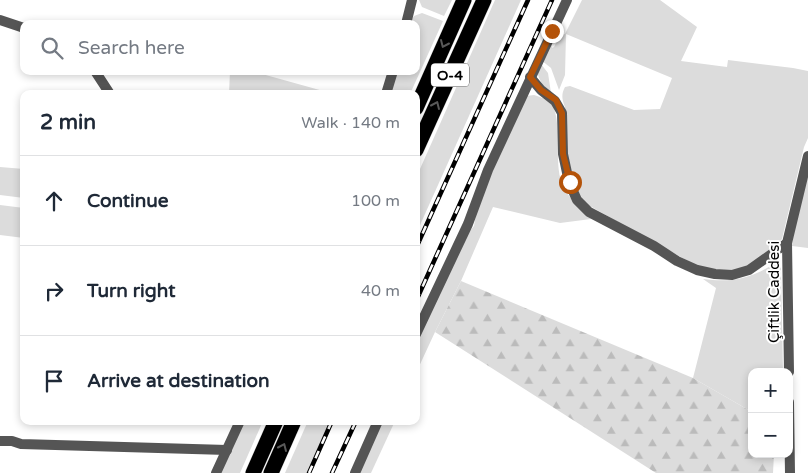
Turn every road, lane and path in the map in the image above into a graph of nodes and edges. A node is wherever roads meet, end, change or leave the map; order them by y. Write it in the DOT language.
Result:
graph roads {
  1 [pos="412,0"];
  2 [pos="464,0"];
  3 [pos="484,0"];
  4 [pos="567,0"];
  5 [pos="0,20"];
  6 [pos="407,20"];
  7 [pos="20,27"];
  8 [pos="98,75"];
  9 [pos="392,75"];
  10 [pos="530,77"];
  11 [pos="107,90"];
  12 [pos="387,90"];
  13 [pos="420,99"];
  14 [pos="420,141"];
  15 [pos="808,156"];
  16 [pos="787,242"];
  17 [pos="420,326"];
  18 [pos="789,368"];
  19 [pos="789,413"];
  20 [pos="238,425"];
  21 [pos="274,425"];
  22 [pos="292,425"];
  23 [pos="376,425"];
  24 [pos="0,440"];
  25 [pos="227,450"];
  26 [pos="216,473"];
  27 [pos="253,473"];
  28 [pos="271,473"];
  29 [pos="355,473"];
  30 [pos="790,473"];
  1 -- 6 [label="street"];
  2 -- 13 [label="highway, O-4, one-way"];
  14 -- 3 [label="highway, O-4, one-way"];
  4 -- 10 [label="street"];
  5 -- 7 [label="street"];
  8 -- 11 [label="street"];
  9 -- 12 [label="street"];
  10 -- 16 [label="street"];
  10 -- 17 [label="street"];
  15 -- 16 [label="street, Çiftlik Caddesi"];
  16 -- 18 [label="street, Çiftlik Caddesi"];
  19 -- 30 [label="street"];
  20 -- 25 [label="street"];
  21 -- 27 [label="highway"];
  28 -- 22 [label="highway, one-way"];
  23 -- 29 [label="street"];
  24 -- 25 [label="street"];
  25 -- 26 [label="street"];
}
